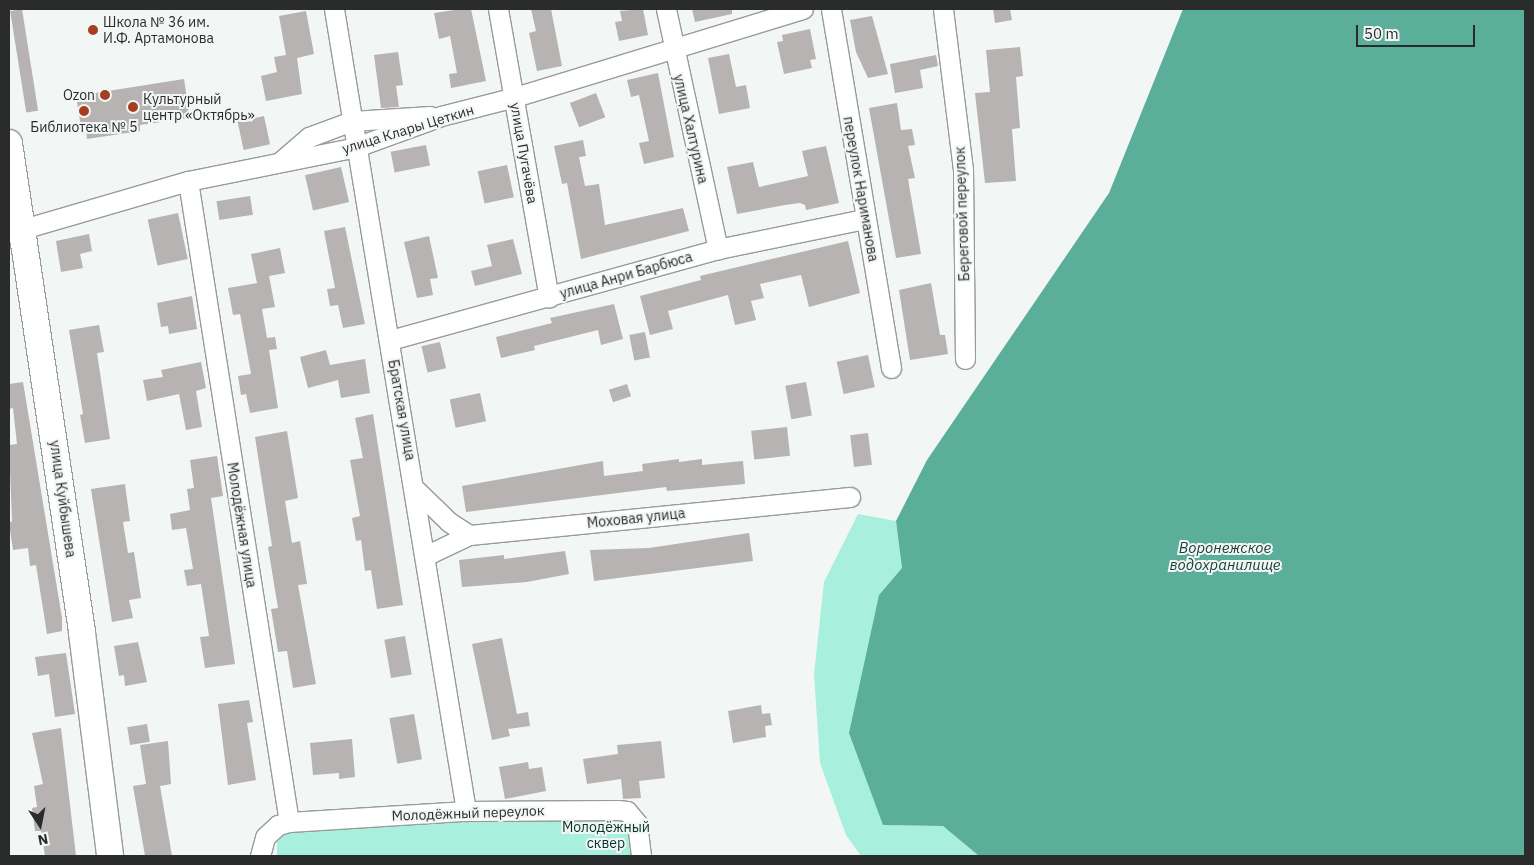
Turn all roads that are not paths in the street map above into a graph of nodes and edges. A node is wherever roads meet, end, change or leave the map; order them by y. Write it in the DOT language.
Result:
graph roads {
  1 [pos="334,9"];
  2 [pos="498,9"];
  3 [pos="666,9"];
  4 [pos="803,9"];
  5 [pos="831,9"];
  6 [pos="943,9"];
  7 [pos="673,50"];
  8 [pos="515,98"];
  9 [pos="442,116"];
  10 [pos="352,121"];
  11 [pos="9,142"];
  12 [pos="356,147"];
  13 [pos="280,162"];
  14 [pos="188,181"];
  15 [pos="864,219"];
  16 [pos="15,231"];
  17 [pos="718,249"];
  18 [pos="549,298"];
  19 [pos="390,340"];
  20 [pos="966,359"];
  21 [pos="891,368"];
  22 [pos="415,490"];
  23 [pos="850,497"];
  24 [pos="469,536"];
  25 [pos="425,556"];
  26 [pos="466,811"];
  27 [pos="289,822"];
  28 [pos="110,856"];
  29 [pos="260,856"];
  30 [pos="641,856"];
  1 -- 10 [label="street, Братская улица"];
  2 -- 8 [label="street, улица Пугачёва"];
  3 -- 7 [label="street, улица Халтурина"];
  4 -- 7 [label="street, улица Клары Цеткин"];
  5 -- 15 [label="street, переулок Нариманова"];
  6 -- 20 [label="street, Береговой переулок"];
  7 -- 8 [label="street, улица Клары Цеткин"];
  7 -- 17 [label="street, улица Халтурина"];
  8 -- 9 [label="street, улица Клары Цеткин"];
  8 -- 18 [label="street, улица Пугачёва"];
  9 -- 10 [label="street"];
  9 -- 12 [label="street, улица Клары Цеткин"];
  10 -- 12 [label="street, Братская улица"];
  10 -- 13 [label="street"];
  11 -- 16 [label="main road, улица Куйбышева"];
  12 -- 13 [label="street, улица Клары Цеткин"];
  12 -- 19 [label="street, Братская улица"];
  13 -- 14 [label="street, улица Клары Цеткин"];
  14 -- 16 [label="street, улица Клары Цеткин"];
  14 -- 27 [label="street, Молодёжная улица"];
  15 -- 17 [label="street, улица Анри Барбюса"];
  15 -- 21 [label="street, переулок Нариманова"];
  16 -- 28 [label="main road, улица Куйбышева"];
  17 -- 18 [label="street, улица Анри Барбюса"];
  18 -- 19 [label="street, улица Анри Барбюса"];
  19 -- 22 [label="street, Братская улица"];
  22 -- 24 [label="street"];
  22 -- 25 [label="street, Братская улица"];
  23 -- 24 [label="street, Моховая улица"];
  24 -- 25 [label="street, Моховая улица"];
  25 -- 26 [label="street, Братская улица"];
  26 -- 27 [label="street, Молодёжный переулок"];
  26 -- 30 [label="street, Молодёжный переулок"];
  27 -- 29 [label="street"];
}
